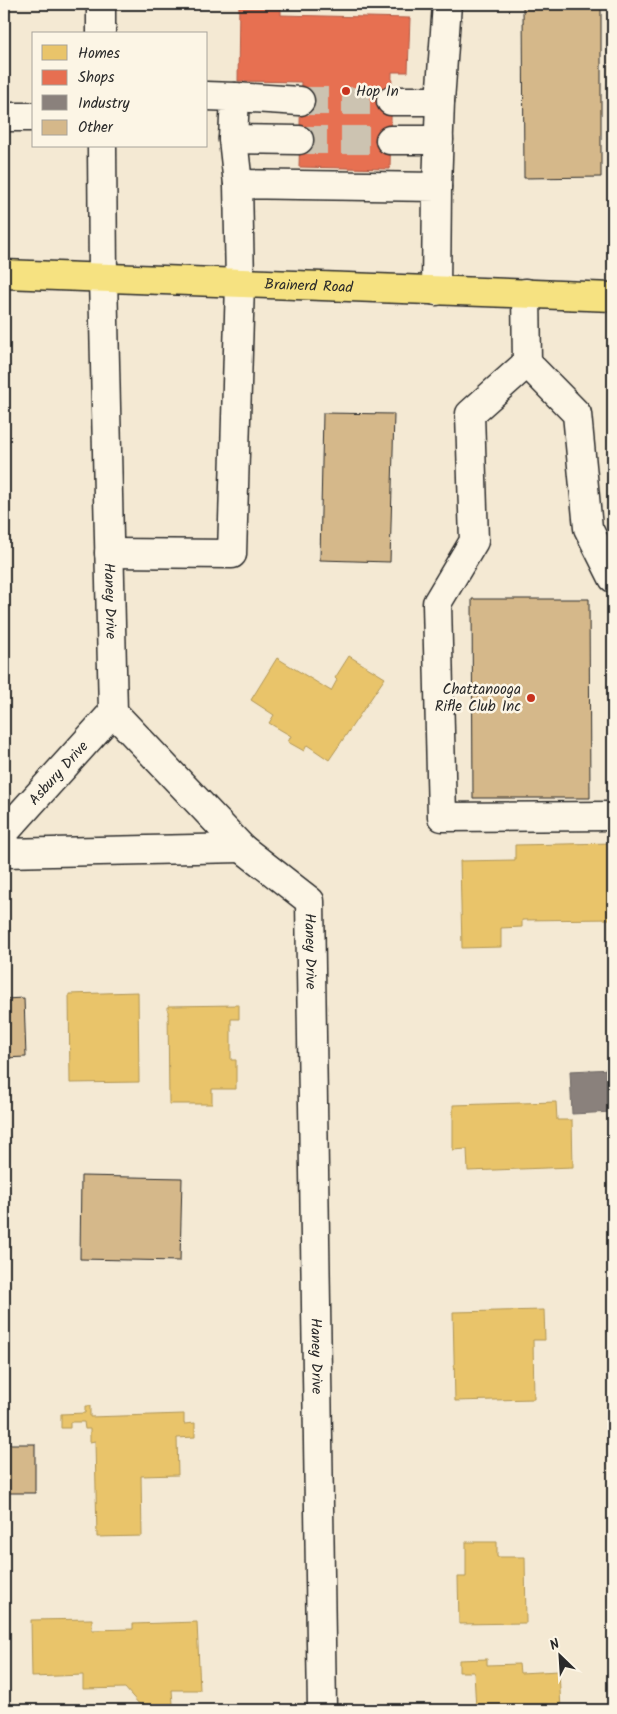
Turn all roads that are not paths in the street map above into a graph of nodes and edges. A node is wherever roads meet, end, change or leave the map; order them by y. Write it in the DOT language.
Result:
graph roads {
  1 [pos="101,4"];
  2 [pos="447,4"];
  3 [pos="101,32"];
  4 [pos="208,96"];
  5 [pos="235,97"];
  6 [pos="440,100"];
  7 [pos="300,101"];
  8 [pos="391,101"];
  9 [pos="4,117"];
  10 [pos="32,117"];
  11 [pos="233,140"];
  12 [pos="299,140"];
  13 [pos="390,140"];
  14 [pos="439,140"];
  15 [pos="102,148"];
  16 [pos="238,184"];
  17 [pos="437,187"];
  18 [pos="4,274"];
  19 [pos="103,277"];
  20 [pos="240,283"];
  21 [pos="436,291"];
  22 [pos="526,293"];
  23 [pos="613,297"];
  24 [pos="527,363"];
  25 [pos="108,553"];
  26 [pos="613,578"];
  27 [pos="113,712"];
  28 [pos="613,816"];
  29 [pos="4,833"];
  30 [pos="242,848"];
  31 [pos="4,853"];
  32 [pos="322,1710"];
  1 -- 3 [label="street"];
  2 -- 6 [label="street"];
  4 -- 5 [label="street"];
  5 -- 7 [label="street"];
  5 -- 11 [label="street"];
  6 -- 8 [label="street"];
  6 -- 14 [label="street"];
  9 -- 10 [label="street"];
  11 -- 12 [label="street"];
  11 -- 16 [label="street"];
  13 -- 14 [label="street"];
  14 -- 17 [label="street"];
  15 -- 19 [label="street, Haney Drive"];
  16 -- 17 [label="street"];
  16 -- 20 [label="street"];
  17 -- 21 [label="street"];
  18 -- 19 [label="main road, Brainerd Road"];
  19 -- 20 [label="main road, Brainerd Road"];
  19 -- 25 [label="street, Haney Drive"];
  20 -- 21 [label="main road, Brainerd Road"];
  20 -- 25 [label="street"];
  21 -- 22 [label="main road, Brainerd Road"];
  22 -- 23 [label="main road, Brainerd Road"];
  22 -- 24 [label="street"];
  24 -- 26 [label="street"];
  24 -- 28 [label="street"];
  25 -- 27 [label="street, Haney Drive"];
  27 -- 29 [label="street, Asbury Drive"];
  27 -- 30 [label="street, Haney Drive"];
  30 -- 31 [label="street"];
  30 -- 32 [label="street, Haney Drive"];
}
